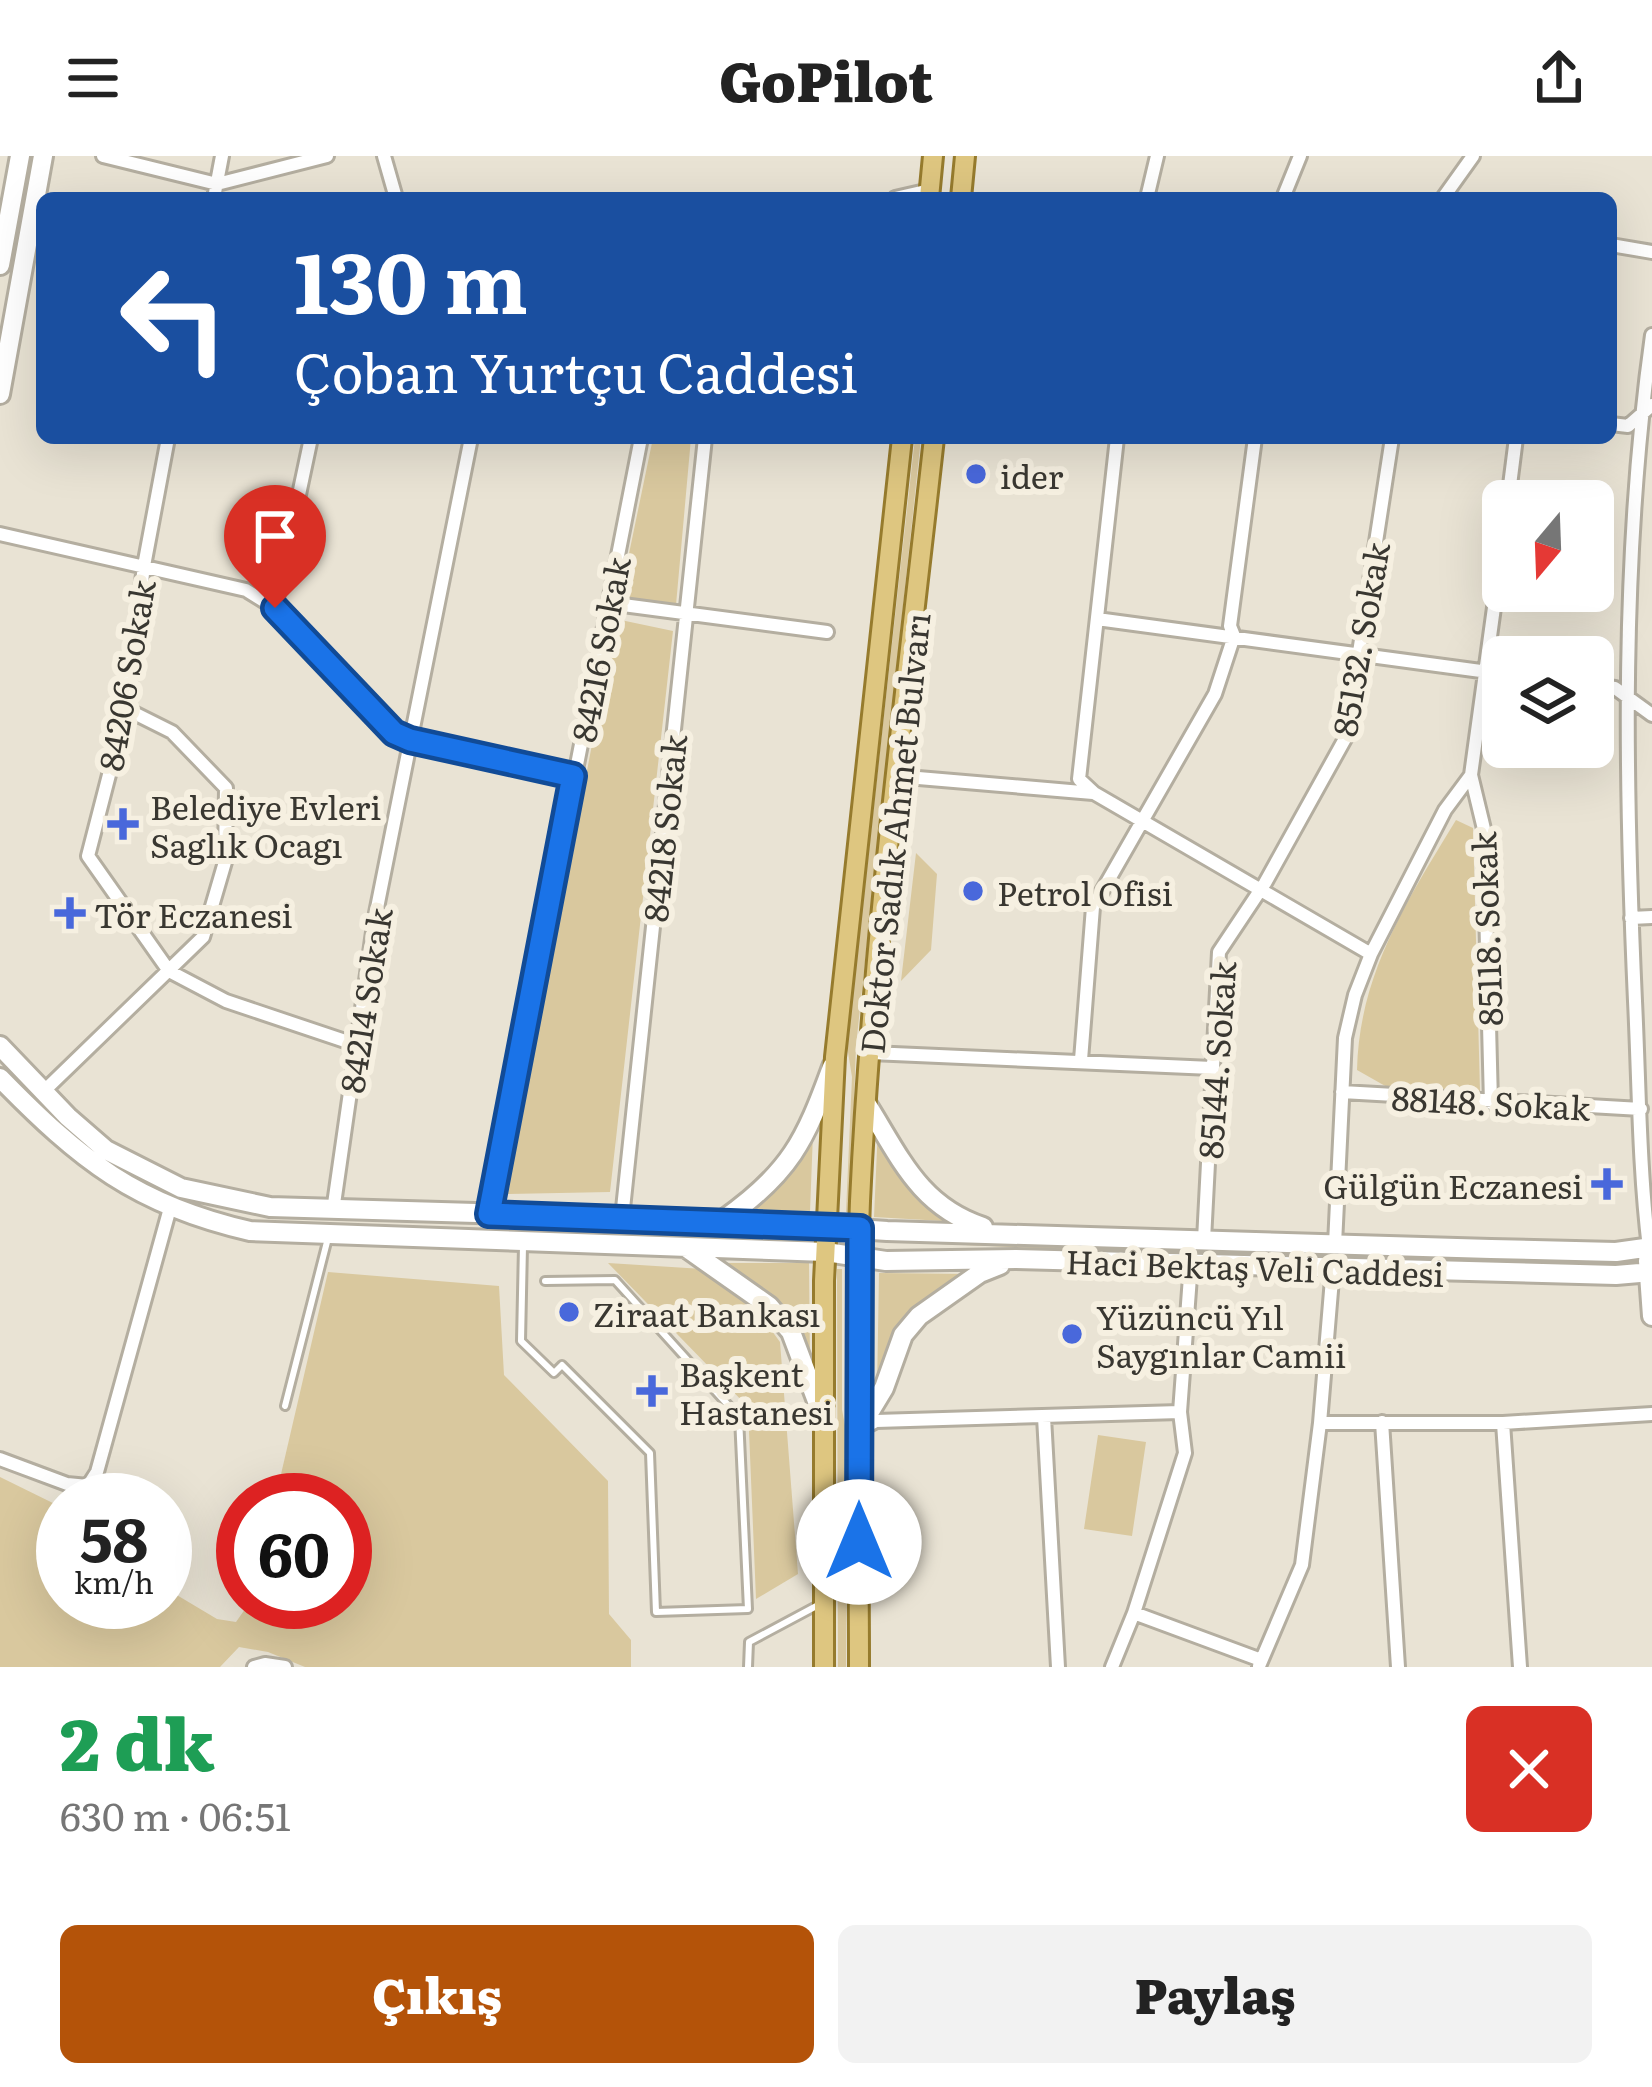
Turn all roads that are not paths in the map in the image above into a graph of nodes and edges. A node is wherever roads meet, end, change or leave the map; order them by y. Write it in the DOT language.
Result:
graph roads {
  1 [pos="20,156"];
  2 [pos="43,156"];
  3 [pos="103,156"];
  4 [pos="222,156"];
  5 [pos="327,156"];
  6 [pos="384,156"];
  7 [pos="933,156"];
  8 [pos="965,156"];
  9 [pos="1157,156"];
  10 [pos="1300,156"];
  11 [pos="1466,158"];
  12 [pos="216,191"];
  13 [pos="36,192"];
  14 [pos="394,192"];
  15 [pos="930,192"];
  16 [pos="962,192"];
  17 [pos="1148,192"];
  18 [pos="1285,192"];
  19 [pos="1446,192"];
  20 [pos="36,195"];
  21 [pos="1617,245"];
  22 [pos="1652,252"];
  23 [pos="0,265"];
  24 [pos="1652,334"];
  25 [pos="0,394"];
  26 [pos="1646,410"];
  27 [pos="1617,425"];
  28 [pos="167,444"];
  29 [pos="310,444"];
  30 [pos="470,444"];
  31 [pos="640,444"];
  32 [pos="704,444"];
  33 [pos="901,444"];
  34 [pos="933,444"];
  35 [pos="1117,444"];
  36 [pos="1254,444"];
  37 [pos="1391,444"];
  38 [pos="1515,444"];
  39 [pos="1511,480"];
  40 [pos="0,534"];
  41 [pos="144,566"];
  42 [pos="608,603"];
  43 [pos="275,608"];
  44 [pos="686,616"];
  45 [pos="1097,619"];
  46 [pos="827,632"];
  47 [pos="1234,636"];
  48 [pos="1360,653"];
  49 [pos="1482,671"];
  50 [pos="1614,688"];
  51 [pos="1482,699"];
  52 [pos="1628,700"];
  53 [pos="126,709"];
  54 [pos="1652,715"];
  55 [pos="410,740"];
  56 [pos="1471,775"];
  57 [pos="573,776"];
  58 [pos="895,776"];
  59 [pos="1094,794"];
  60 [pos="1141,818"];
  61 [pos="1258,890"];
  62 [pos="1652,917"];
  63 [pos="1631,918"];
  64 [pos="1371,954"];
  65 [pos="169,971"];
  66 [pos="0,1046"];
  67 [pos="357,1046"];
  68 [pos="871,1053"];
  69 [pos="836,1057"];
  70 [pos="1081,1060"];
  71 [pos="1212,1068"];
  72 [pos="0,1078"];
  73 [pos="44,1091"];
  74 [pos="1342,1092"];
  75 [pos="866,1103"];
  76 [pos="1491,1103"];
  77 [pos="1640,1109"];
  78 [pos="170,1208"];
  79 [pos="333,1211"];
  80 [pos="489,1214"];
  81 [pos="622,1218"];
  82 [pos="723,1220"];
  83 [pos="828,1225"];
  84 [pos="860,1228"];
  85 [pos="328,1234"];
  86 [pos="1005,1234"];
  87 [pos="1204,1240"];
  88 [pos="523,1242"];
  89 [pos="1335,1244"];
  90 [pos="683,1246"];
  91 [pos="1650,1247"];
  92 [pos="826,1252"];
  93 [pos="859,1256"];
  94 [pos="1016,1259"];
  95 [pos="1191,1263"];
  96 [pos="1333,1267"];
  97 [pos="1650,1272"];
  98 [pos="544,1281"];
  99 [pos="1652,1316"];
  100 [pos="285,1406"];
  101 [pos="1180,1412"];
  102 [pos="1652,1414"];
  103 [pos="1044,1418"];
  104 [pos="824,1420"];
  105 [pos="1382,1422"];
  106 [pos="1503,1423"];
  107 [pos="1320,1424"];
  108 [pos="859,1431"];
  109 [pos="0,1459"];
  110 [pos="825,1601"];
  111 [pos="1134,1613"];
  112 [pos="1260,1664"];
  113 [pos="254,1667"];
  114 [pos="285,1667"];
  115 [pos="748,1667"];
  116 [pos="824,1667"];
  117 [pos="859,1667"];
  118 [pos="1058,1667"];
  119 [pos="1112,1667"];
  120 [pos="1398,1667"];
  121 [pos="1520,1667"];
  1 -- 23 [label="main road"];
  2 -- 13 [label="main road"];
  3 -- 12 [label="street"];
  4 -- 12 [label="street"];
  5 -- 12 [label="street"];
  6 -- 14 [label="street"];
  7 -- 15 [label="main road"];
  8 -- 16 [label="main road"];
  9 -- 17 [label="street"];
  10 -- 18 [label="street"];
  11 -- 19 [label="street"];
  20 -- 25 [label="main road"];
  21 -- 22 [label="street"];
  24 -- 26 [label="street"];
  26 -- 27 [label="street"];
  26 -- 52 [label="street"];
  28 -- 41 [label="street, 84206 Sokak"];
  29 -- 43 [label="street"];
  30 -- 55 [label="street, 84214 Sokak"];
  31 -- 42 [label="street, 84216 Sokak"];
  32 -- 44 [label="street, 84218 Sokak"];
  33 -- 69 [label="main road, Doktor Sadık Ahmet Bulvarı"];
  34 -- 58 [label="main road, Doktor Sadık Ahmet Bulvarı"];
  35 -- 45 [label="street"];
  36 -- 47 [label="street"];
  37 -- 48 [label="street, 85132. Sokak"];
  38 -- 39 [label="street"];
  40 -- 41 [label="street"];
  41 -- 43 [label="street"];
  41 -- 53 [label="street, 84206 Sokak"];
  42 -- 44 [label="street"];
  42 -- 57 [label="street, 84216 Sokak"];
  43 -- 55 [label="street"];
  44 -- 46 [label="street"];
  44 -- 81 [label="street, 84218 Sokak"];
  45 -- 47 [label="street"];
  45 -- 59 [label="street"];
  47 -- 48 [label="street"];
  47 -- 60 [label="street"];
  48 -- 49 [label="street"];
  48 -- 61 [label="street, 85132. Sokak"];
  50 -- 52 [label="street"];
  51 -- 56 [label="street, 85118. Sokak"];
  52 -- 54 [label="street"];
  52 -- 63 [label="street"];
  53 -- 65 [label="street, 84206 Sokak"];
  53 -- 65 [label="street"];
  55 -- 57 [label="street"];
  55 -- 67 [label="street, 84214 Sokak"];
  56 -- 64 [label="street"];
  56 -- 76 [label="street, 85118. Sokak"];
  57 -- 80 [label="street, 84216 Sokak"];
  58 -- 59 [label="street"];
  58 -- 68 [label="main road, Doktor Sadık Ahmet Bulvarı"];
  59 -- 60 [label="street"];
  60 -- 61 [label="street"];
  60 -- 70 [label="street"];
  61 -- 64 [label="street"];
  61 -- 71 [label="street, 85144. Sokak"];
  62 -- 63 [label="street"];
  63 -- 77 [label="street"];
  64 -- 74 [label="street"];
  65 -- 67 [label="street, 84206 Sokak"];
  65 -- 73 [label="street"];
  66 -- 73 [label="main road, Haci Bektaş Veli Caddesi"];
  67 -- 79 [label="street, 84214 Sokak"];
  68 -- 70 [label="street"];
  68 -- 75 [label="main road, Doktor Sadık Ahmet Bulvarı"];
  69 -- 82 [label="main road"];
  69 -- 83 [label="main road, Doktor Sadık Ahmet Bulvarı"];
  70 -- 71 [label="street"];
  71 -- 87 [label="street, 85144. Sokak"];
  72 -- 78 [label="main road, Haci Bektaş Veli Caddesi"];
  73 -- 79 [label="main road, Haci Bektaş Veli Caddesi"];
  74 -- 76 [label="street, 88148. Sokak"];
  74 -- 89 [label="street"];
  75 -- 84 [label="main road, Doktor Sadık Ahmet Bulvarı"];
  75 -- 86 [label="main road"];
  76 -- 77 [label="street, 88148. Sokak"];
  77 -- 91 [label="street"];
  78 -- 85 [label="main road, Haci Bektaş Veli Caddesi"];
  78 -- 109 [label="street"];
  79 -- 80 [label="main road, Haci Bektaş Veli Caddesi"];
  80 -- 81 [label="main road, Haci Bektaş Veli Caddesi"];
  81 -- 82 [label="main road, Haci Bektaş Veli Caddesi"];
  82 -- 83 [label="main road, Haci Bektaş Veli Caddesi"];
  83 -- 84 [label="main road, Haci Bektaş Veli Caddesi"];
  83 -- 92 [label="main road, Doktor Sadık Ahmet Bulvarı"];
  84 -- 86 [label="main road, Haci Bektaş Veli Caddesi"];
  84 -- 93 [label="main road, Doktor Sadık Ahmet Bulvarı"];
  85 -- 88 [label="main road, Haci Bektaş Veli Caddesi"];
  85 -- 100 [label="lane"];
  86 -- 87 [label="main road, Haci Bektaş Veli Caddesi"];
  87 -- 89 [label="main road, Haci Bektaş Veli Caddesi"];
  88 -- 90 [label="main road, Haci Bektaş Veli Caddesi"];
  88 -- 98 [label="lane"];
  89 -- 91 [label="main road, Haci Bektaş Veli Caddesi"];
  90 -- 92 [label="main road, Haci Bektaş Veli Caddesi"];
  90 -- 104 [label="main road"];
  91 -- 97 [label="main road"];
  92 -- 93 [label="main road, Haci Bektaş Veli Caddesi"];
  92 -- 104 [label="main road"];
  93 -- 94 [label="main road, Haci Bektaş Veli Caddesi"];
  93 -- 108 [label="main road"];
  94 -- 95 [label="main road, Haci Bektaş Veli Caddesi"];
  94 -- 108 [label="main road"];
  95 -- 96 [label="main road, Haci Bektaş Veli Caddesi"];
  95 -- 101 [label="street"];
  96 -- 97 [label="main road, Haci Bektaş Veli Caddesi"];
  96 -- 107 [label="street"];
  97 -- 99 [label="main road"];
  101 -- 103 [label="street"];
  101 -- 111 [label="street"];
  102 -- 106 [label="street"];
  103 -- 108 [label="street"];
  103 -- 118 [label="street"];
  104 -- 110 [label="main road"];
  105 -- 106 [label="street"];
  105 -- 107 [label="street"];
  105 -- 120 [label="street"];
  106 -- 121 [label="street"];
  107 -- 112 [label="street"];
  108 -- 117 [label="main road"];
  110 -- 115 [label="lane"];
  110 -- 116 [label="main road"];
  111 -- 112 [label="street"];
  111 -- 119 [label="street"];
  113 -- 114 [label="street"];
}
